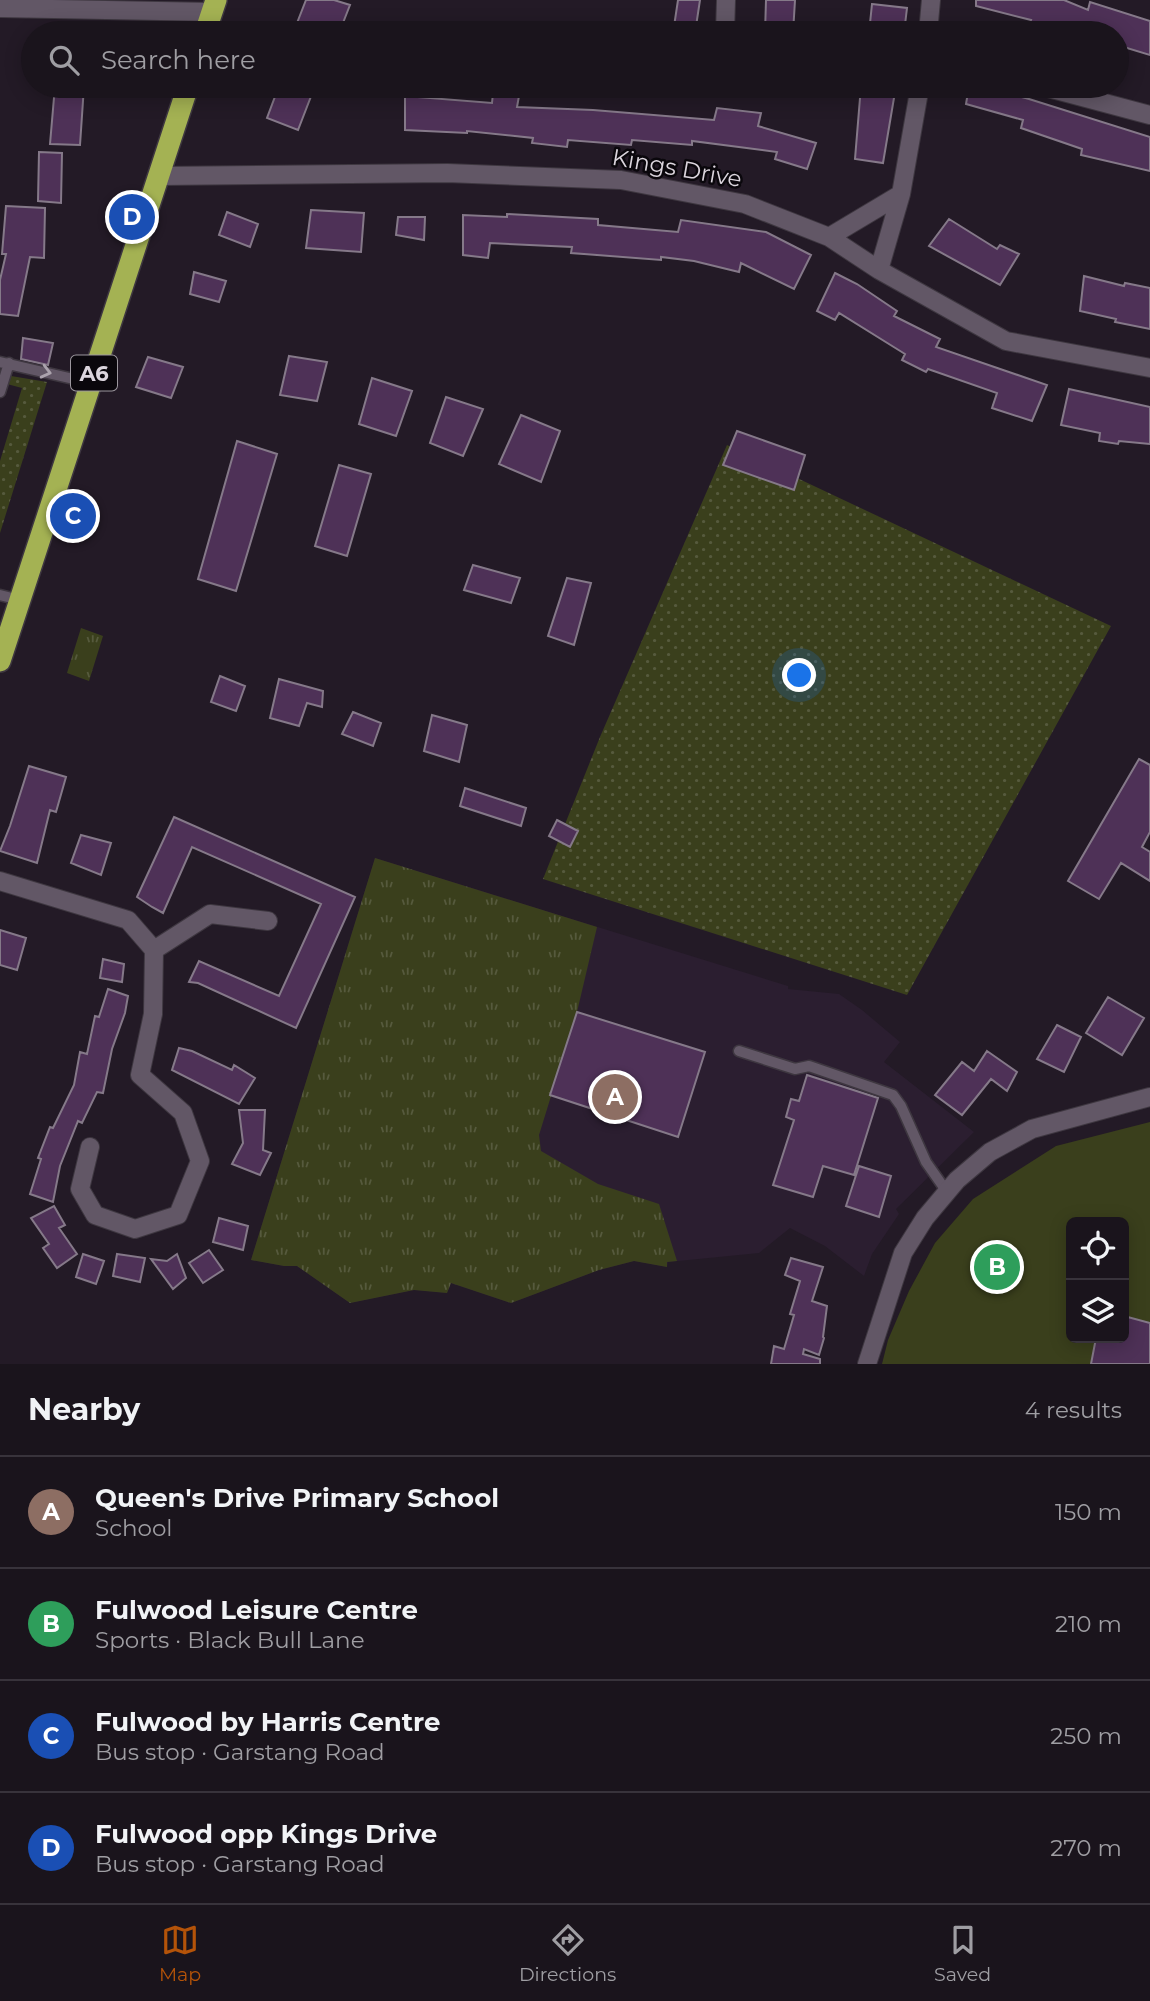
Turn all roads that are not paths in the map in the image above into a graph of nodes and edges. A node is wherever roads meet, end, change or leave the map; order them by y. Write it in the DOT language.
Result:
graph roads {
  1 [pos="726,0"];
  2 [pos="931,0"];
  3 [pos="214,6"];
  4 [pos="0,8"];
  5 [pos="726,21"];
  6 [pos="929,21"];
  7 [pos="184,98"];
  8 [pos="918,98"];
  9 [pos="1086,98"];
  10 [pos="1150,115"];
  11 [pos="159,176"];
  12 [pos="901,194"];
  13 [pos="828,237"];
  14 [pos="879,270"];
  15 [pos="5,362"];
  16 [pos="1150,368"];
  17 [pos="91,383"];
  18 [pos="0,392"];
  19 [pos="10,598"];
  20 [pos="0,661"];
  21 [pos="0,881"];
  22 [pos="268,921"];
  23 [pos="155,950"];
  24 [pos="739,1051"];
  25 [pos="1150,1097"];
  26 [pos="90,1147"];
  27 [pos="947,1192"];
  28 [pos="867,1364"];
  1 -- 5 [label="street"];
  2 -- 6 [label="street"];
  3 -- 4 [label="street"];
  7 -- 11 [label="highway, A6"];
  8 -- 12 [label="street"];
  9 -- 10 [label="street"];
  11 -- 13 [label="street, Kings Drive"];
  11 -- 17 [label="highway, A6"];
  12 -- 13 [label="street"];
  12 -- 14 [label="street"];
  13 -- 14 [label="street, Kings Drive"];
  14 -- 16 [label="street, Kings Drive"];
  15 -- 17 [label="lane, one-way"];
  15 -- 18 [label="lane"];
  17 -- 19 [label="highway, A6"];
  19 -- 20 [label="highway, A6"];
  21 -- 23 [label="street"];
  22 -- 23 [label="street"];
  23 -- 26 [label="street"];
  24 -- 27 [label="lane"];
  25 -- 27 [label="street"];
  27 -- 28 [label="street"];
}
